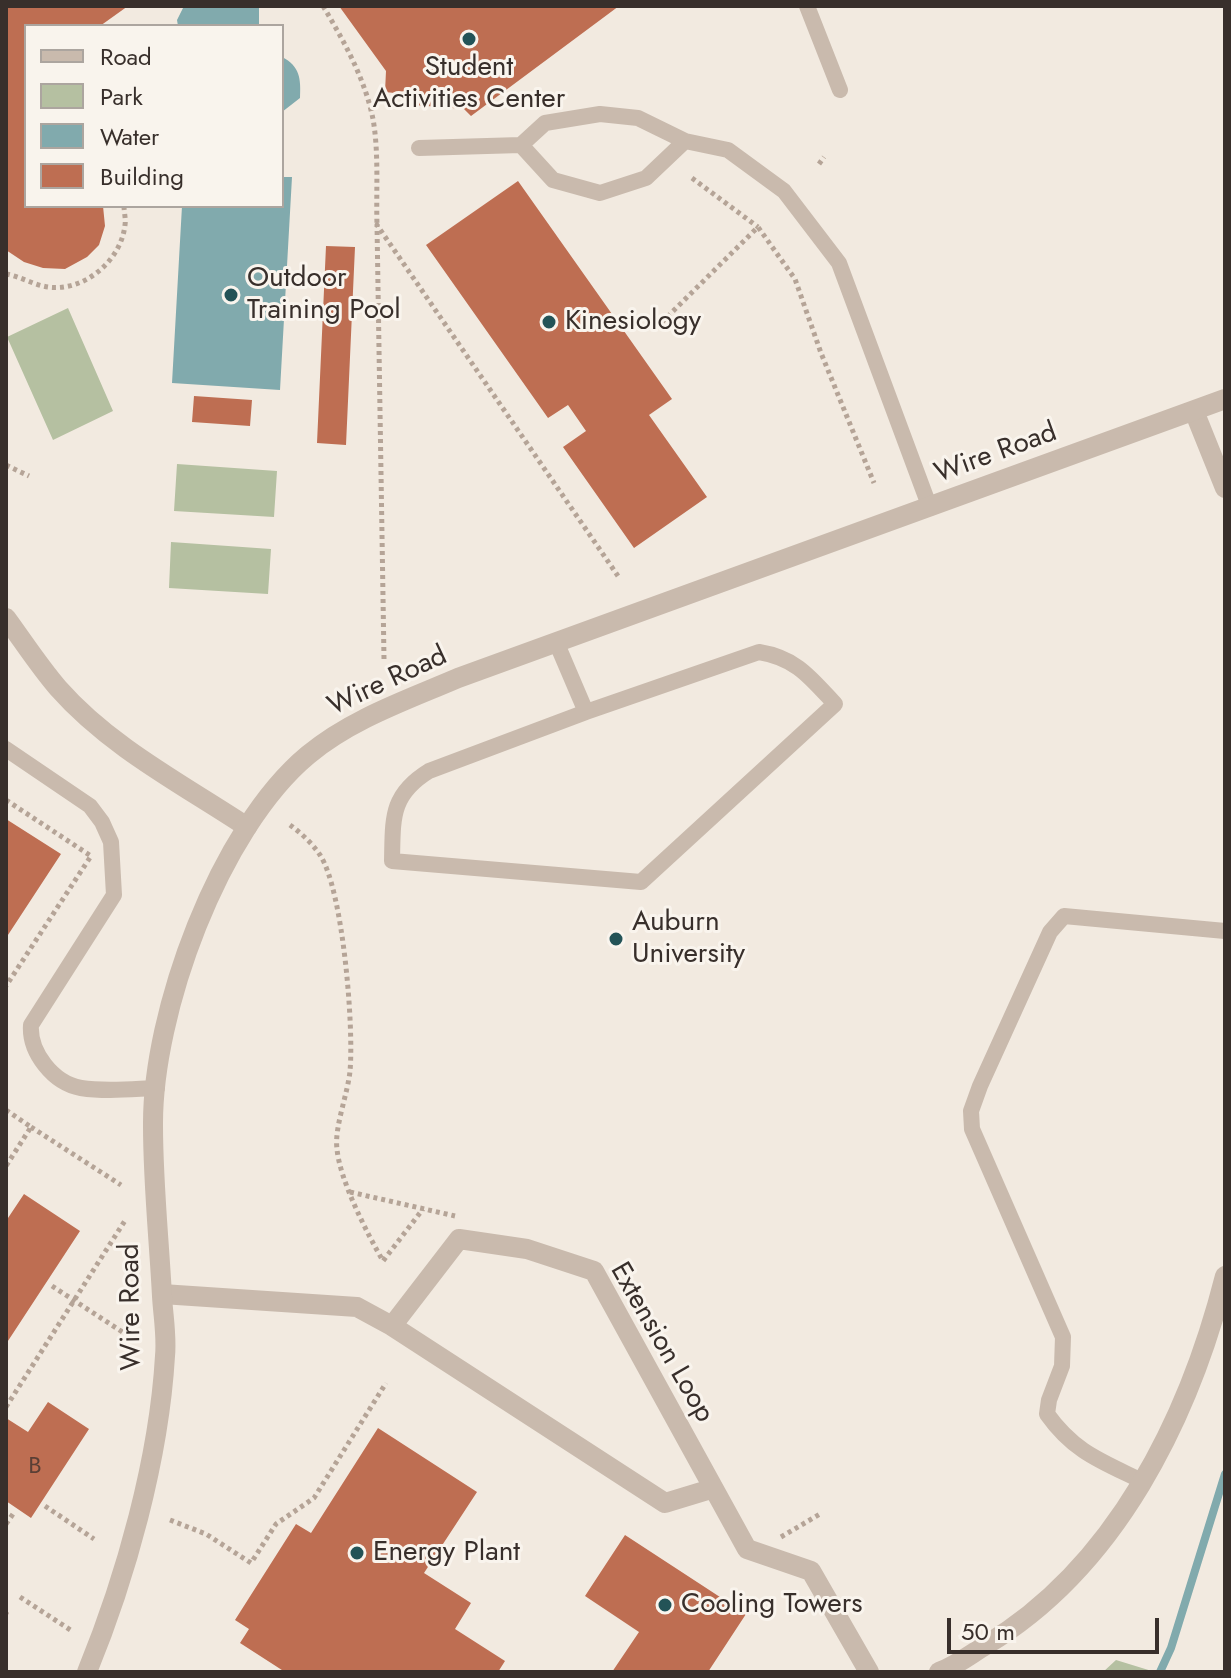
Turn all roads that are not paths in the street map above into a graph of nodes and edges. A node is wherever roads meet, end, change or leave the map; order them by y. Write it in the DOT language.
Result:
graph roads {
  1 [pos="807,6"];
  2 [pos="840,90"];
  3 [pos="685,141"];
  4 [pos="521,145"];
  5 [pos="419,148"];
  6 [pos="1225,399"];
  7 [pos="1194,411"];
  8 [pos="1225,488"];
  9 [pos="930,508"];
  10 [pos="6,618"];
  11 [pos="557,644"];
  12 [pos="586,712"];
  13 [pos="6,749"];
  14 [pos="247,827"];
  15 [pos="1225,931"];
  16 [pos="157,1088"];
  17 [pos="1225,1276"];
  18 [pos="162,1294"];
  19 [pos="392,1326"];
  20 [pos="1142,1481"];
  21 [pos="711,1489"];
  22 [pos="87,1672"];
  23 [pos="869,1672"];
  24 [pos="939,1672"];
  1 -- 2 [label="lane"];
  3 -- 4 [label="lane"];
  3 -- 4 [label="lane"];
  3 -- 9 [label="lane"];
  4 -- 5 [label="lane"];
  6 -- 7 [label="street, Wire Road"];
  7 -- 8 [label="street"];
  7 -- 9 [label="street, Wire Road"];
  9 -- 11 [label="street, Wire Road"];
  10 -- 14 [label="street"];
  11 -- 12 [label="lane"];
  11 -- 14 [label="street, Wire Road"];
  12 -- 12 [label="lane"];
  13 -- 16 [label="lane"];
  14 -- 16 [label="street, Wire Road"];
  15 -- 20 [label="lane"];
  16 -- 18 [label="street, Wire Road"];
  17 -- 20 [label="street"];
  18 -- 19 [label="street"];
  18 -- 22 [label="street, Wire Road"];
  19 -- 21 [label="street"];
  19 -- 21 [label="street, Extension Loop"];
  20 -- 24 [label="street"];
  21 -- 23 [label="street, Extension Loop"];
}
